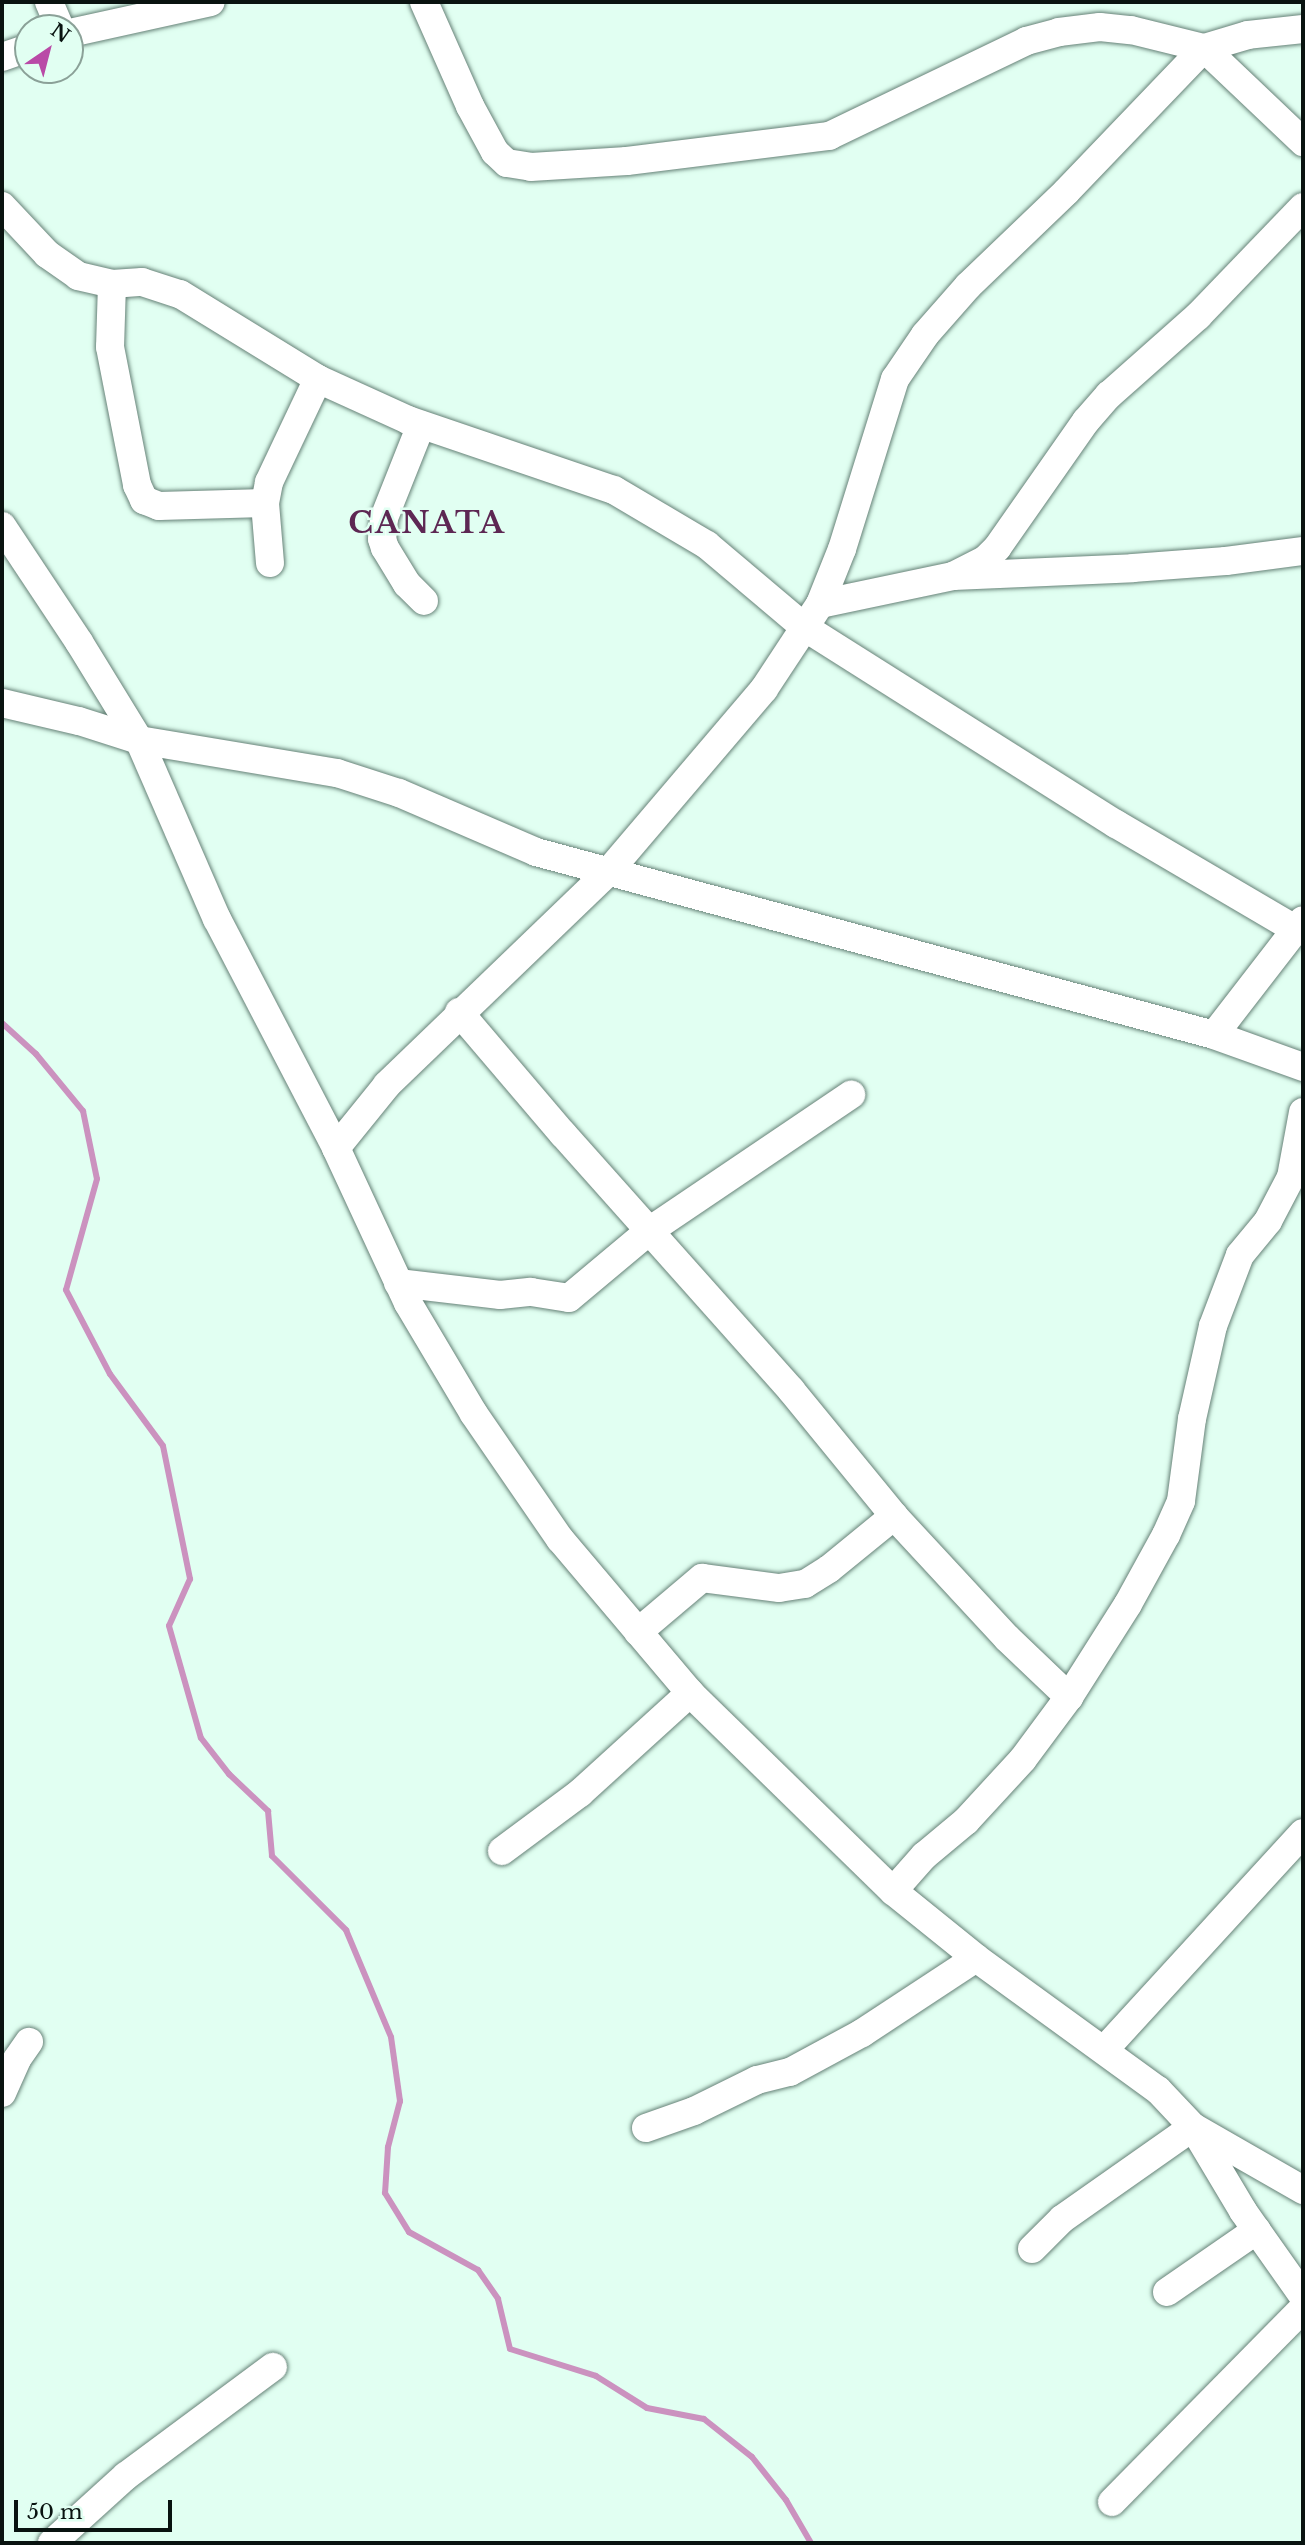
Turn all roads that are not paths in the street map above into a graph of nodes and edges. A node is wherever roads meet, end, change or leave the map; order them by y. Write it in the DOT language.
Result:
graph roads {
  1 [pos="211,2"];
  2 [pos="424,2"];
  3 [pos="1303,29"];
  4 [pos="84,30"];
  5 [pos="1203,48"];
  6 [pos="1303,142"];
  7 [pos="2,206"];
  8 [pos="1303,206"];
  9 [pos="112,284"];
  10 [pos="318,379"];
  11 [pos="421,425"];
  12 [pos="265,503"];
  13 [pos="2,526"];
  14 [pos="1303,551"];
  15 [pos="270,563"];
  16 [pos="953,576"];
  17 [pos="424,601"];
  18 [pos="820,604"];
  19 [pos="804,627"];
  20 [pos="2,703"];
  21 [pos="139,740"];
  22 [pos="608,872"];
  23 [pos="1299,924"];
  24 [pos="459,1012"];
  25 [pos="1214,1035"];
  26 [pos="1303,1068"];
  27 [pos="851,1096"];
  28 [pos="1303,1112"];
  29 [pos="337,1148"];
  30 [pos="649,1231"];
  31 [pos="398,1283"];
  32 [pos="894,1516"];
  33 [pos="638,1632"];
  34 [pos="690,1693"];
  35 [pos="1069,1698"];
  36 [pos="1303,1833"];
  37 [pos="502,1852"];
  38 [pos="893,1891"];
  39 [pos="975,1958"];
  40 [pos="29,2042"];
  41 [pos="1105,2049"];
  42 [pos="2,2094"];
  43 [pos="1193,2127"];
  44 [pos="646,2128"];
  45 [pos="1303,2190"];
  46 [pos="1257,2230"];
  47 [pos="1032,2249"];
  48 [pos="1167,2292"];
  49 [pos="1303,2296"];
  50 [pos="1303,2308"];
  51 [pos="273,2367"];
  52 [pos="1112,2502"];
  53 [pos="52,2543"];
  1 -- 4 [label="street"];
  2 -- 5 [label="street"];
  3 -- 5 [label="street"];
  5 -- 6 [label="street"];
  5 -- 18 [label="street"];
  7 -- 9 [label="street"];
  8 -- 16 [label="street"];
  9 -- 10 [label="street"];
  9 -- 12 [label="street"];
  10 -- 11 [label="street"];
  10 -- 12 [label="street"];
  11 -- 17 [label="street"];
  11 -- 19 [label="street"];
  12 -- 15 [label="street"];
  13 -- 21 [label="street"];
  14 -- 16 [label="street"];
  16 -- 18 [label="street"];
  18 -- 19 [label="street"];
  19 -- 22 [label="street"];
  19 -- 23 [label="street"];
  20 -- 21 [label="street"];
  21 -- 22 [label="street"];
  21 -- 29 [label="street"];
  22 -- 24 [label="street"];
  22 -- 25 [label="street"];
  23 -- 25 [label="street"];
  24 -- 29 [label="street"];
  24 -- 30 [label="street"];
  25 -- 26 [label="street"];
  27 -- 30 [label="street"];
  28 -- 35 [label="street"];
  29 -- 31 [label="street"];
  30 -- 31 [label="street"];
  30 -- 32 [label="street"];
  31 -- 33 [label="street"];
  32 -- 33 [label="street"];
  32 -- 35 [label="street"];
  33 -- 34 [label="street"];
  34 -- 37 [label="street"];
  34 -- 38 [label="street"];
  35 -- 38 [label="street"];
  36 -- 41 [label="street"];
  38 -- 39 [label="street"];
  39 -- 41 [label="street"];
  39 -- 44 [label="street"];
  40 -- 42 [label="street"];
  41 -- 43 [label="street"];
  43 -- 45 [label="street"];
  43 -- 46 [label="street"];
  43 -- 47 [label="street"];
  46 -- 48 [label="street"];
  46 -- 49 [label="street"];
  50 -- 52 [label="street"];
  51 -- 53 [label="street"];
}
